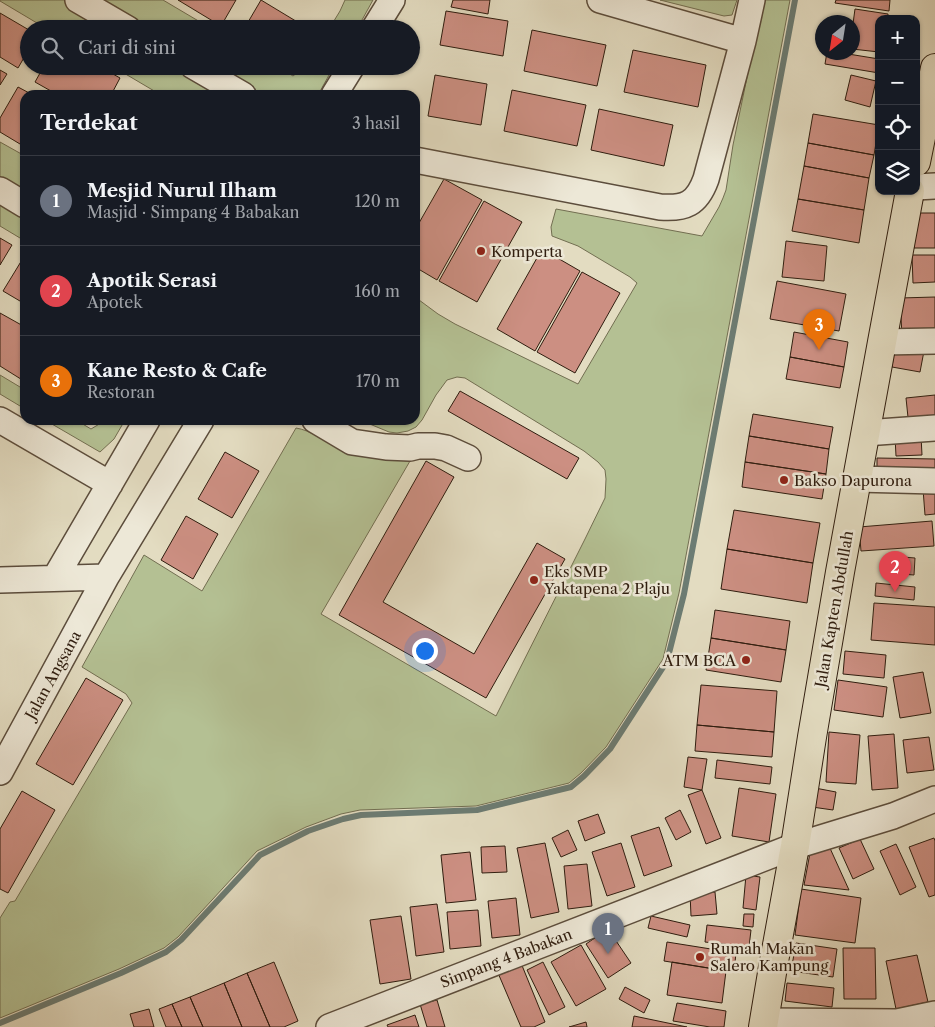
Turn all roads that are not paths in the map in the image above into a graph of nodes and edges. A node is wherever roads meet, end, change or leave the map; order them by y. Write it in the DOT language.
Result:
graph roads {
  1 [pos="78,0"];
  2 [pos="392,0"];
  3 [pos="600,0"];
  4 [pos="752,0"];
  5 [pos="112,20"];
  6 [pos="380,20"];
  7 [pos="743,41"];
  8 [pos="209,75"];
  9 [pos="346,75"];
  10 [pos="934,78"];
  11 [pos="234,90"];
  12 [pos="337,90"];
  13 [pos="919,150"];
  14 [pos="420,161"];
  15 [pos="935,186"];
  16 [pos="920,187"];
  17 [pos="0,190"];
  18 [pos="909,195"];
  19 [pos="20,201"];
  20 [pos="935,340"];
  21 [pos="882,342"];
  22 [pos="0,420"];
  23 [pos="144,425"];
  24 [pos="197,425"];
  25 [pos="323,425"];
  26 [pos="935,428"];
  27 [pos="865,433"];
  28 [pos="468,458"];
  29 [pos="857,479"];
  30 [pos="935,481"];
  31 [pos="110,484"];
  32 [pos="106,577"];
  33 [pos="55,578"];
  34 [pos="0,580"];
  35 [pos="0,772"];
  36 [pos="935,799"];
  37 [pos="795,846"];
  38 [pos="935,1014"];
  39 [pos="764,1024"];
  40 [pos="899,1024"];
  41 [pos="329,1027"];
  1 -- 5 [label="street"];
  2 -- 6 [label="street"];
  3 -- 7 [label="street"];
  4 -- 7 [label="street"];
  7 -- 14 [label="street"];
  8 -- 11 [label="street"];
  9 -- 12 [label="street"];
  10 -- 13 [label="main road"];
  15 -- 16 [label="street"];
  17 -- 19 [label="street"];
  18 -- 21 [label="main road, Jalan Kapten Abdullah"];
  20 -- 21 [label="street"];
  21 -- 27 [label="main road, Jalan Kapten Abdullah"];
  22 -- 31 [label="street"];
  23 -- 31 [label="street"];
  24 -- 32 [label="street, Jalan Angsana"];
  25 -- 28 [label="street"];
  26 -- 27 [label="street"];
  27 -- 29 [label="main road, Jalan Kapten Abdullah"];
  29 -- 30 [label="street"];
  29 -- 37 [label="main road, Jalan Kapten Abdullah"];
  31 -- 33 [label="street"];
  32 -- 33 [label="street"];
  32 -- 35 [label="street, Jalan Angsana"];
  33 -- 34 [label="street"];
  36 -- 37 [label="street, Simpang 4 Babakan"];
  37 -- 39 [label="main road, Jalan Kapten Abdullah"];
  37 -- 41 [label="street, Simpang 4 Babakan"];
  38 -- 40 [label="street"];
  39 -- 40 [label="street"];
}
